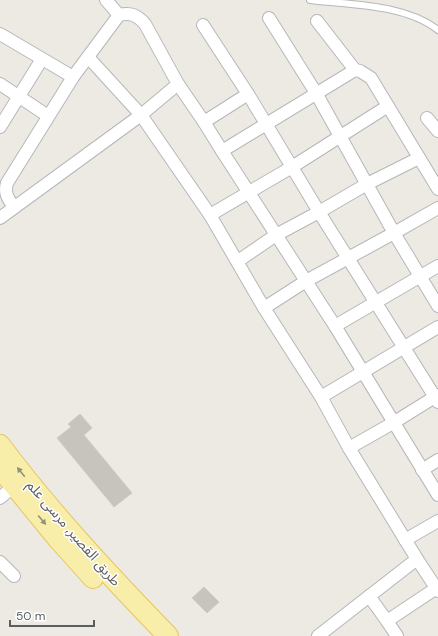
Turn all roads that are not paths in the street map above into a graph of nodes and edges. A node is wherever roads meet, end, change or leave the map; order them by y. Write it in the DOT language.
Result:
graph roads {
  1 [pos="106,0"];
  2 [pos="310,0"];
  3 [pos="119,15"];
  4 [pos="269,18"];
  5 [pos="317,21"];
  6 [pos="203,25"];
  7 [pos="438,30"];
  8 [pos="0,34"];
  9 [pos="88,57"];
  10 [pos="42,59"];
  11 [pos="355,70"];
  12 [pos="73,77"];
  13 [pos="0,84"];
  14 [pos="178,84"];
  15 [pos="316,93"];
  16 [pos="248,94"];
  17 [pos="20,96"];
  18 [pos="388,106"];
  19 [pos="140,115"];
  20 [pos="48,116"];
  21 [pos="427,118"];
  22 [pos="204,122"];
  23 [pos="266,123"];
  24 [pos="0,127"];
  25 [pos="438,131"];
  26 [pos="341,136"];
  27 [pos="222,152"];
  28 [pos="419,158"];
  29 [pos="292,167"];
  30 [pos="367,184"];
  31 [pos="438,189"];
  32 [pos="248,193"];
  33 [pos="14,207"];
  34 [pos="438,208"];
  35 [pos="319,212"];
  36 [pos="210,215"];
  37 [pos="0,218"];
  38 [pos="394,233"];
  39 [pos="276,235"];
  40 [pos="348,258"];
  41 [pos="238,261"];
  42 [pos="438,266"];
  43 [pos="420,278"];
  44 [pos="306,281"];
  45 [pos="376,302"];
  46 [pos="438,306"];
  47 [pos="264,308"];
  48 [pos="335,326"];
  49 [pos="438,327"];
  50 [pos="404,349"];
  51 [pos="363,372"];
  52 [pos="321,397"];
  53 [pos="437,398"];
  54 [pos="393,423"];
  55 [pos="0,445"];
  56 [pos="349,448"];
  57 [pos="438,460"];
  58 [pos="0,468"];
  59 [pos="422,470"];
  60 [pos="7,492"];
  61 [pos="438,495"];
  62 [pos="438,521"];
  63 [pos="405,540"];
  64 [pos="417,559"];
  65 [pos="0,562"];
  66 [pos="14,576"];
  67 [pos="437,589"];
  68 [pos="369,596"];
  69 [pos="387,621"];
  70 [pos="323,634"];
  71 [pos="149,636"];
  72 [pos="168,636"];
  73 [pos="397,636"];
  1 -- 3 [label="street"];
  2 -- 7 [label="lane"];
  3 -- 9 [label="street"];
  3 -- 14 [label="street"];
  4 -- 15 [label="street"];
  5 -- 11 [label="street"];
  6 -- 16 [label="street"];
  8 -- 10 [label="street"];
  9 -- 12 [label="street"];
  9 -- 19 [label="street"];
  10 -- 12 [label="street"];
  10 -- 17 [label="street"];
  11 -- 15 [label="street"];
  11 -- 18 [label="street"];
  12 -- 20 [label="street"];
  13 -- 17 [label="street"];
  14 -- 19 [label="street"];
  14 -- 22 [label="street"];
  15 -- 23 [label="street"];
  15 -- 26 [label="street"];
  16 -- 22 [label="street"];
  16 -- 23 [label="street"];
  17 -- 20 [label="street"];
  17 -- 24 [label="street"];
  18 -- 26 [label="street"];
  18 -- 28 [label="street"];
  19 -- 33 [label="street"];
  19 -- 36 [label="street"];
  20 -- 33 [label="street"];
  21 -- 25 [label="street"];
  22 -- 27 [label="street"];
  23 -- 27 [label="street"];
  23 -- 29 [label="street"];
  26 -- 29 [label="street"];
  26 -- 30 [label="street"];
  27 -- 32 [label="street"];
  28 -- 30 [label="street"];
  28 -- 31 [label="street"];
  29 -- 32 [label="street"];
  29 -- 35 [label="street"];
  30 -- 35 [label="street"];
  30 -- 38 [label="street"];
  32 -- 36 [label="street"];
  32 -- 39 [label="street"];
  33 -- 37 [label="street"];
  34 -- 38 [label="street"];
  35 -- 39 [label="street"];
  35 -- 40 [label="street"];
  36 -- 41 [label="street"];
  38 -- 40 [label="street"];
  38 -- 43 [label="street"];
  39 -- 41 [label="street"];
  39 -- 44 [label="street"];
  40 -- 44 [label="street"];
  40 -- 45 [label="street"];
  41 -- 47 [label="street"];
  42 -- 43 [label="street"];
  43 -- 45 [label="street"];
  43 -- 46 [label="street"];
  44 -- 47 [label="street"];
  44 -- 48 [label="street"];
  45 -- 48 [label="street"];
  45 -- 50 [label="street"];
  47 -- 52 [label="street"];
  48 -- 51 [label="street"];
  49 -- 50 [label="street"];
  50 -- 51 [label="street"];
  50 -- 53 [label="street"];
  51 -- 52 [label="street"];
  51 -- 54 [label="street"];
  52 -- 56 [label="street"];
  53 -- 54 [label="street"];
  54 -- 56 [label="street"];
  54 -- 59 [label="street"];
  72 -- 55 [label="main road, طريق القصير, مرسى علم, one-way"];
  56 -- 63 [label="street"];
  57 -- 59 [label="street"];
  58 -- 60 [label="main road, طريق القصير, مرسى علم"];
  59 -- 61 [label="street"];
  60 -- 71 [label="main road, طريق القصير, مرسى علم, one-way"];
  62 -- 63 [label="street"];
  63 -- 64 [label="street"];
  64 -- 67 [label="street"];
  64 -- 68 [label="street"];
  65 -- 66 [label="street"];
  67 -- 69 [label="street"];
  68 -- 69 [label="street"];
  68 -- 70 [label="street"];
  69 -- 73 [label="street"];
}
